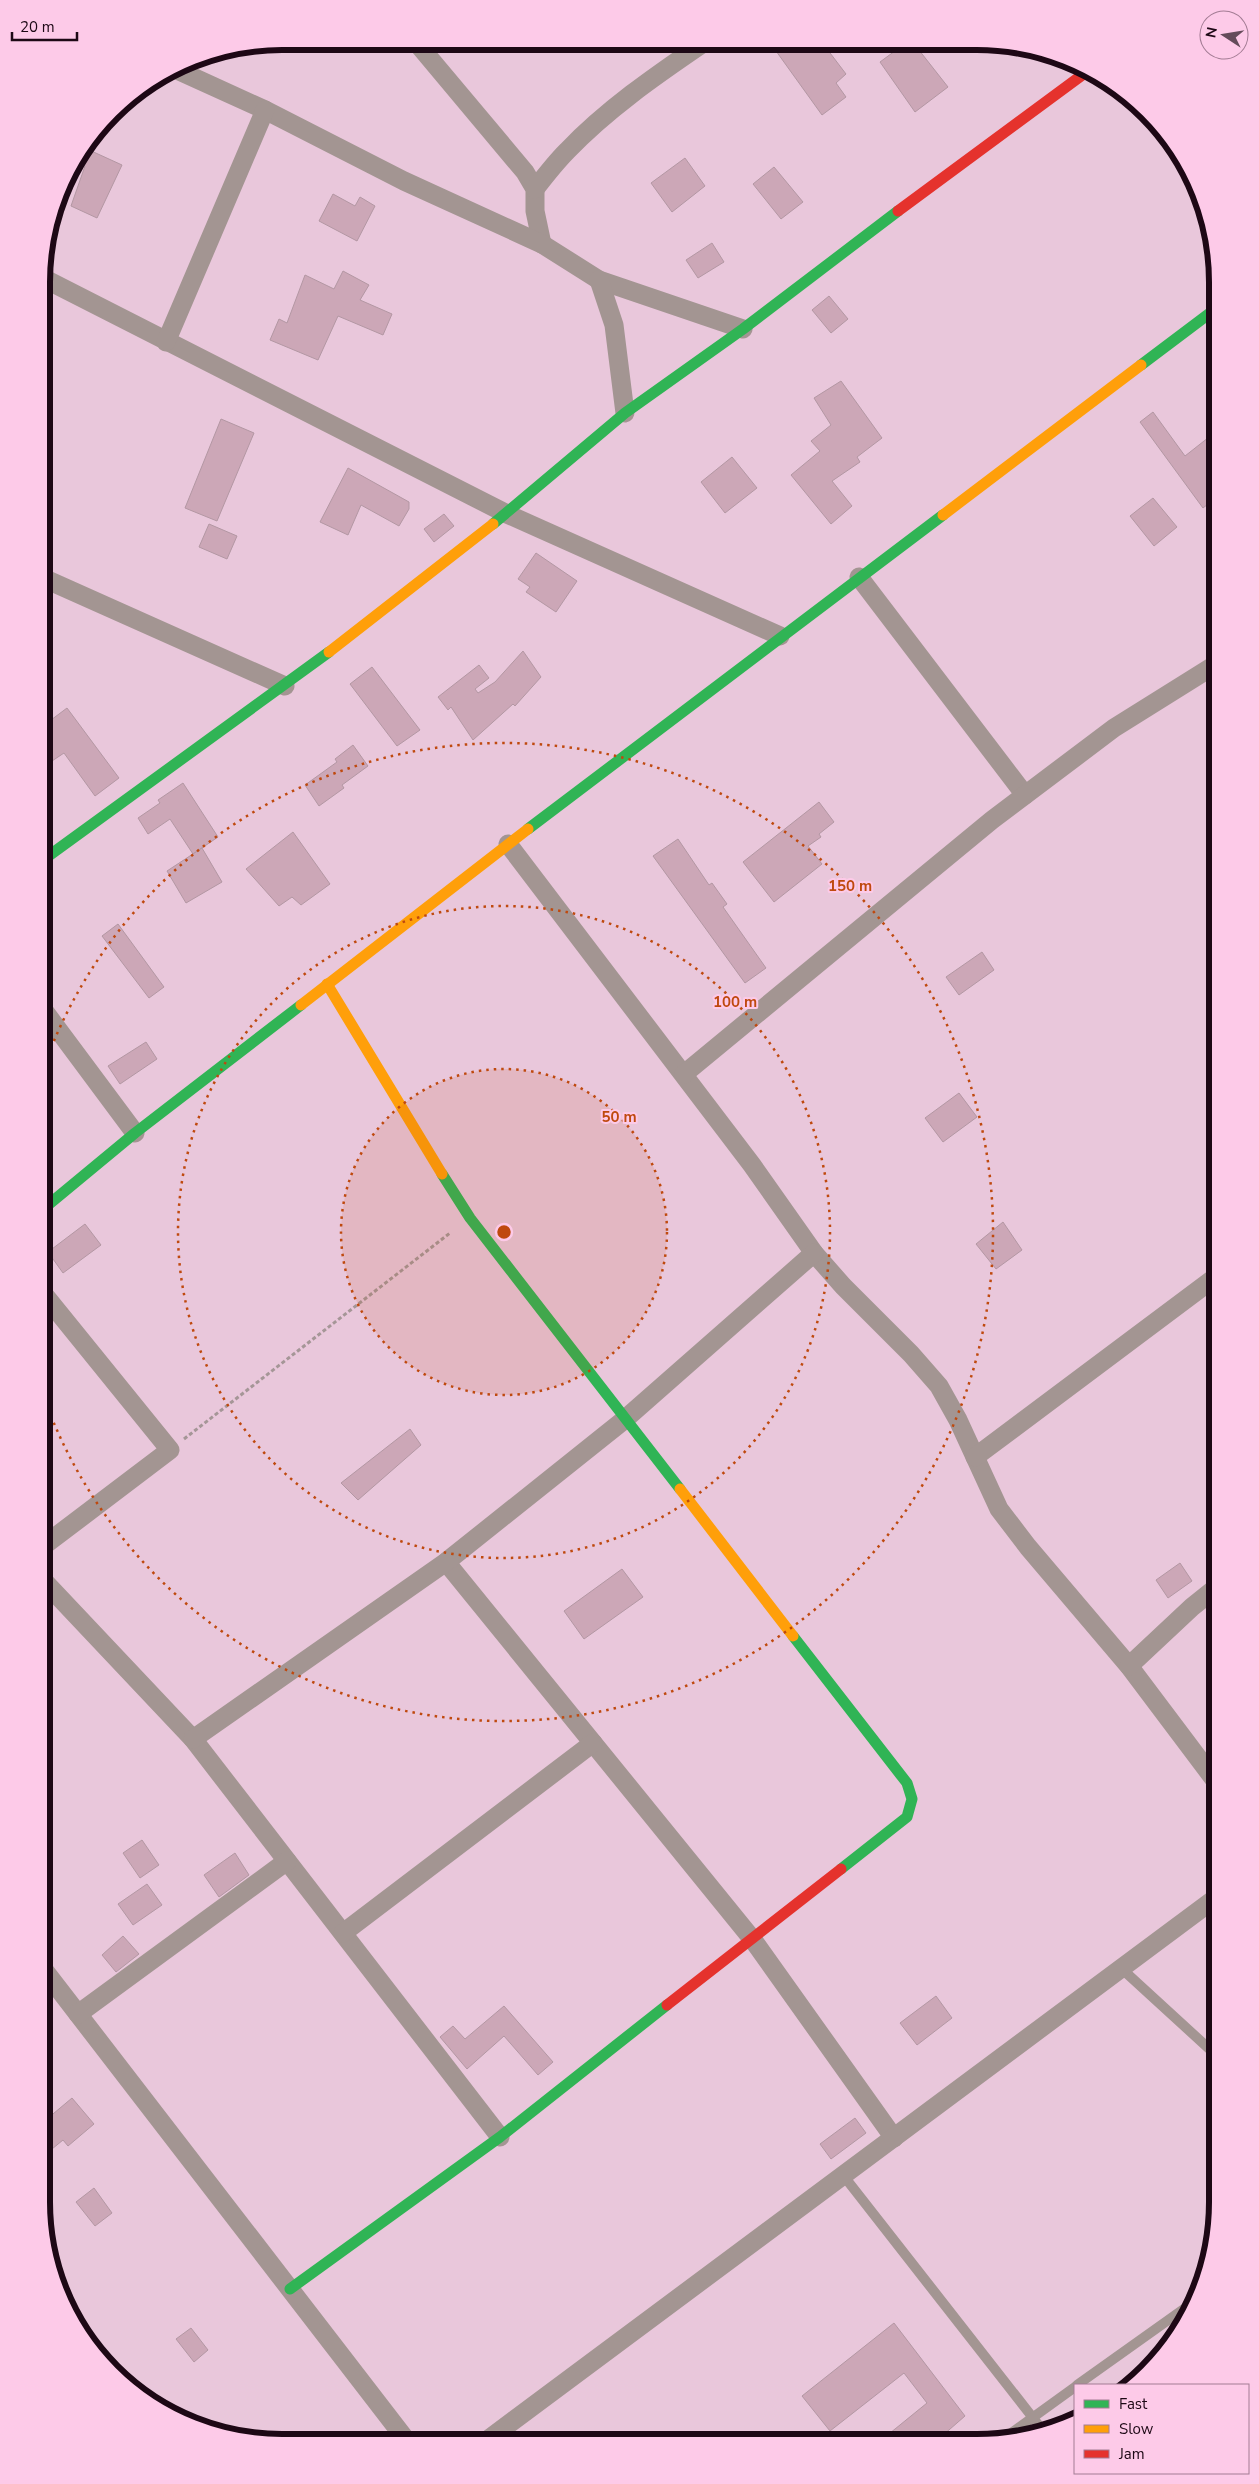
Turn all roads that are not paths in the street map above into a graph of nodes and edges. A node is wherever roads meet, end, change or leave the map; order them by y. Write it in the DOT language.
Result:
graph roads {
  1 [pos="423,50"];
  2 [pos="681,50"];
  3 [pos="183,72"];
  4 [pos="1082,75"];
  5 [pos="265,110"];
  6 [pos="535,189"];
  7 [pos="542,244"];
  8 [pos="599,280"];
  9 [pos="50,282"];
  10 [pos="1209,321"];
  11 [pos="744,329"];
  12 [pos="166,342"];
  13 [pos="625,413"];
  14 [pos="508,514"];
  15 [pos="859,577"];
  16 [pos="50,583"];
  17 [pos="780,636"];
  18 [pos="1209,669"];
  19 [pos="285,686"];
  20 [pos="1025,794"];
  21 [pos="508,844"];
  22 [pos="50,855"];
  23 [pos="327,984"];
  24 [pos="50,1019"];
  25 [pos="684,1074"];
  26 [pos="135,1133"];
  27 [pos="50,1203"];
  28 [pos="814,1253"];
  29 [pos="1209,1283"];
  30 [pos="50,1302"];
  31 [pos="624,1420"];
  32 [pos="975,1456"];
  33 [pos="50,1541"];
  34 [pos="446,1562"];
  35 [pos="50,1587"];
  36 [pos="1209,1594"];
  37 [pos="1129,1666"];
  38 [pos="193,1739"];
  39 [pos="593,1743"];
  40 [pos="1209,1772"];
  41 [pos="287,1861"];
  42 [pos="1209,1902"];
  43 [pos="343,1933"];
  44 [pos="753,1940"];
  45 [pos="1122,1969"];
  46 [pos="50,1977"];
  47 [pos="78,2014"];
  48 [pos="1209,2049"];
  49 [pos="500,2137"];
  50 [pos="894,2138"];
  51 [pos="843,2174"];
  52 [pos="290,2289"];
  53 [pos="1182,2310"];
  54 [pos="1079,2384"];
  55 [pos="1074,2387"];
  56 [pos="1032,2418"];
  57 [pos="1039,2426"];
  58 [pos="1013,2431"];
  59 [pos="402,2434"];
  60 [pos="495,2434"];
  1 -- 6 [label="street"];
  2 -- 6 [label="street"];
  3 -- 5 [label="street"];
  4 -- 11 [label="street"];
  5 -- 7 [label="street"];
  5 -- 12 [label="street"];
  6 -- 7 [label="street"];
  7 -- 8 [label="street"];
  8 -- 11 [label="street"];
  8 -- 13 [label="street"];
  9 -- 12 [label="street"];
  10 -- 15 [label="street"];
  11 -- 13 [label="street"];
  12 -- 14 [label="street"];
  13 -- 14 [label="street"];
  14 -- 17 [label="street"];
  14 -- 19 [label="street"];
  15 -- 17 [label="street"];
  15 -- 20 [label="street"];
  16 -- 19 [label="street"];
  17 -- 21 [label="street"];
  18 -- 20 [label="street"];
  19 -- 22 [label="street"];
  20 -- 25 [label="street"];
  21 -- 23 [label="street"];
  21 -- 25 [label="street"];
  23 -- 26 [label="street"];
  23 -- 31 [label="street"];
  24 -- 26 [label="street"];
  25 -- 28 [label="street"];
  26 -- 27 [label="street"];
  28 -- 31 [label="street"];
  28 -- 32 [label="street"];
  29 -- 32 [label="street"];
  30 -- 33 [label="street"];
  31 -- 34 [label="street"];
  31 -- 44 [label="street"];
  32 -- 37 [label="street"];
  34 -- 38 [label="street"];
  34 -- 39 [label="street"];
  35 -- 38 [label="street"];
  36 -- 37 [label="street"];
  37 -- 40 [label="street"];
  38 -- 41 [label="street"];
  39 -- 43 [label="street"];
  39 -- 44 [label="street"];
  41 -- 43 [label="street"];
  41 -- 47 [label="street"];
  42 -- 45 [label="street"];
  43 -- 49 [label="street"];
  44 -- 49 [label="street"];
  44 -- 50 [label="street"];
  45 -- 48 [label="lane"];
  45 -- 50 [label="street"];
  46 -- 47 [label="street"];
  47 -- 52 [label="street"];
  49 -- 52 [label="street"];
  50 -- 51 [label="street"];
  51 -- 56 [label="lane"];
  51 -- 60 [label="street"];
  52 -- 59 [label="street"];
  53 -- 54 [label="lane"];
  55 -- 56 [label="lane"];
  56 -- 57 [label="lane"];
  56 -- 58 [label="lane"];
}
